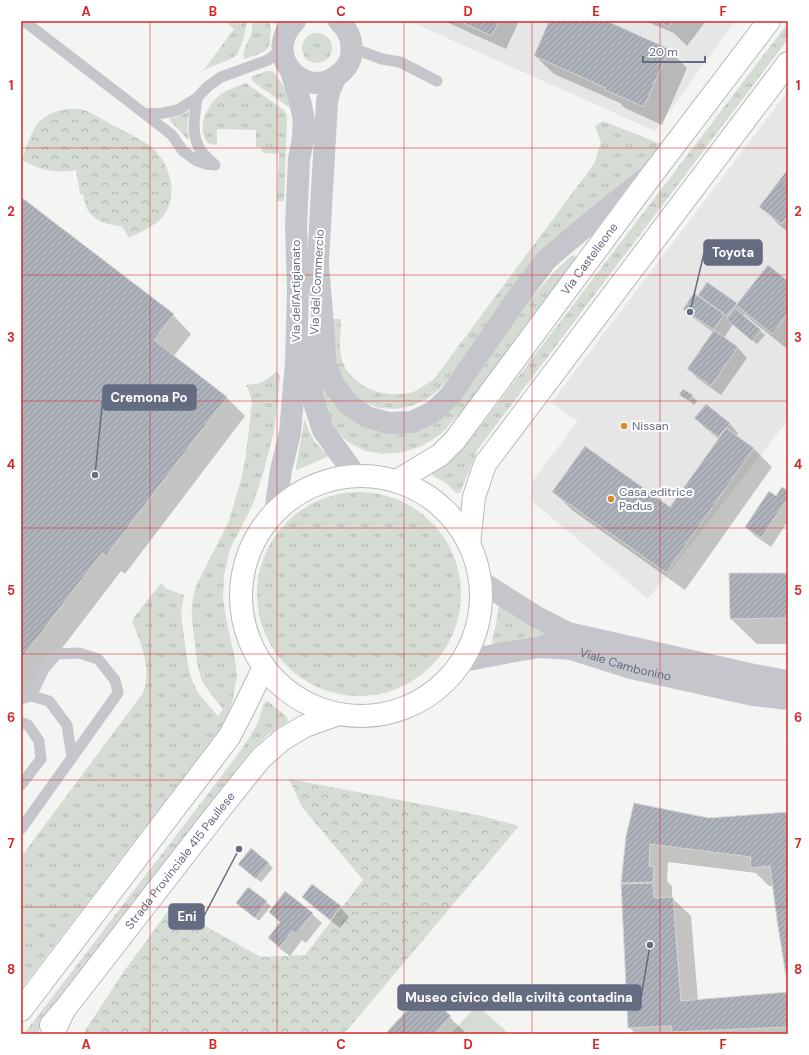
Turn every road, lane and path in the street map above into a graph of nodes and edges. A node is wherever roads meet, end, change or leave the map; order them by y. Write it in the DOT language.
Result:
graph roads {
  1 [pos="24,21"];
  2 [pos="769,21"];
  3 [pos="289,23"];
  4 [pos="343,23"];
  5 [pos="282,48"];
  6 [pos="351,54"];
  7 [pos="788,63"];
  8 [pos="291,71"];
  9 [pos="335,78"];
  10 [pos="437,81"];
  11 [pos="198,98"];
  12 [pos="145,114"];
  13 [pos="654,172"];
  14 [pos="318,265"];
  15 [pos="356,476"];
  16 [pos="397,481"];
  17 [pos="275,512"];
  18 [pos="469,544"];
  19 [pos="480,581"];
  20 [pos="463,661"];
  21 [pos="264,667"];
  22 [pos="788,681"];
  23 [pos="26,698"];
  24 [pos="788,699"];
  25 [pos="339,714"];
  26 [pos="21,722"];
  27 [pos="72,758"];
  28 [pos="21,785"];
  29 [pos="21,829"];
  30 [pos="21,1010"];
  31 [pos="64,1010"];
  32 [pos="43,1034"];
  33 [pos="53,1034"];
  1 -- 12 [label="lane"];
  2 -- 13 [label="main road, Via Castelleone"];
  3 -- 5 [label="street"];
  4 -- 6 [label="street"];
  5 -- 8 [label="street, Via dell'Artigianato"];
  5 -- 11 [label="lane"];
  6 -- 9 [label="street"];
  6 -- 10 [label="lane"];
  7 -- 18 [label="main road"];
  8 -- 9 [label="street"];
  8 -- 17 [label="street, Via dell'Artigianato"];
  9 -- 14 [label="street, Via del Commercio"];
  11 -- 12 [label="lane"];
  11 -- 12 [label="lane"];
  13 -- 14 [label="street"];
  13 -- 16 [label="main road, Via Castelleone"];
  14 -- 15 [label="street, Via del Commercio"];
  15 -- 16 [label="main road, Strada Provinciale 415 Paullese"];
  15 -- 17 [label="main road, Strada Provinciale 415 Paullese"];
  16 -- 18 [label="main road, Strada Provinciale 415 Paullese"];
  17 -- 21 [label="main road, Strada Provinciale 415 Paullese"];
  18 -- 19 [label="main road, Strada Provinciale 415 Paullese"];
  19 -- 20 [label="main road, Strada Provinciale 415 Paullese"];
  19 -- 22 [label="street, Viale Cambonino"];
  20 -- 24 [label="street, Viale Cambonino"];
  20 -- 25 [label="main road, Strada Provinciale 415 Paullese"];
  21 -- 25 [label="main road, Strada Provinciale 415 Paullese"];
  21 -- 30 [label="main road"];
  23 -- 27 [label="lane"];
  23 -- 27 [label="lane"];
  25 -- 31 [label="main road, Strada Provinciale 415 Paullese"];
  26 -- 28 [label="lane"];
  27 -- 29 [label="lane"];
  31 -- 32 [label="main road, Strada Provinciale 415 Paullese"];
  31 -- 33 [label="main road"];
}
